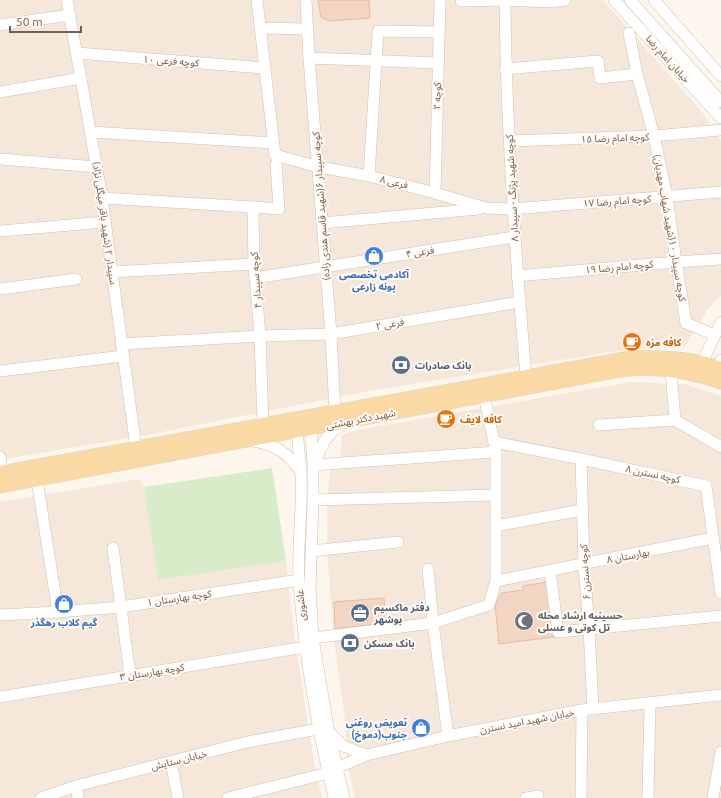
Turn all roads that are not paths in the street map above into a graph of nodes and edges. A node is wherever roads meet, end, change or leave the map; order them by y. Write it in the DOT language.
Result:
graph roads {
  1 [pos="67,0"];
  2 [pos="256,0"];
  3 [pos="306,0"];
  4 [pos="440,0"];
  5 [pos="505,0"];
  6 [pos="565,0"];
  7 [pos="614,0"];
  8 [pos="630,0"];
  9 [pos="654,0"];
  10 [pos="461,1"];
  11 [pos="70,15"];
  12 [pos="0,25"];
  13 [pos="260,28"];
  14 [pos="308,28"];
  15 [pos="439,32"];
  16 [pos="629,33"];
  17 [pos="77,53"];
  18 [pos="309,58"];
  19 [pos="377,61"];
  20 [pos="438,63"];
  21 [pos="264,68"];
  22 [pos="505,69"];
  23 [pos="637,74"];
  24 [pos="721,76"];
  25 [pos="81,78"];
  26 [pos="0,92"];
  27 [pos="721,102"];
  28 [pos="721,118"];
  29 [pos="721,130"];
  30 [pos="91,132"];
  31 [pos="654,136"];
  32 [pos="509,141"];
  33 [pos="274,143"];
  34 [pos="0,159"];
  35 [pos="276,160"];
  36 [pos="97,167"];
  37 [pos="319,167"];
  38 [pos="369,176"];
  39 [pos="721,192"];
  40 [pos="435,193"];
  41 [pos="667,197"];
  42 [pos="102,198"];
  43 [pos="253,207"];
  44 [pos="486,208"];
  45 [pos="513,209"];
  46 [pos="105,222"];
  47 [pos="322,223"];
  48 [pos="0,231"];
  49 [pos="514,237"];
  50 [pos="721,259"];
  51 [pos="676,262"];
  52 [pos="254,264"];
  53 [pos="325,268"];
  54 [pos="112,272"];
  55 [pos="517,276"];
  56 [pos="255,278"];
  57 [pos="76,279"];
  58 [pos="0,289"];
  59 [pos="520,302"];
  60 [pos="721,322"];
  61 [pos="331,334"];
  62 [pos="715,335"];
  63 [pos="260,336"];
  64 [pos="121,344"];
  65 [pos="123,356"];
  66 [pos="702,363"];
  67 [pos="720,366"];
  68 [pos="0,371"];
  69 [pos="671,371"];
  70 [pos="526,376"];
  71 [pos="706,377"];
  72 [pos="721,382"];
  73 [pos="484,395"];
  74 [pos="335,411"];
  75 [pos="675,420"];
  76 [pos="345,422"];
  77 [pos="263,424"];
  78 [pos="303,425"];
  79 [pos="599,425"];
  80 [pos="249,440"];
  81 [pos="495,447"];
  82 [pos="721,447"];
  83 [pos="136,448"];
  84 [pos="0,457"];
  85 [pos="581,459"];
  86 [pos="313,465"];
  87 [pos="1,477"];
  88 [pos="301,477"];
  89 [pos="36,480"];
  90 [pos="314,482"];
  91 [pos="496,495"];
  92 [pos="314,500"];
  93 [pos="582,510"];
  94 [pos="496,526"];
  95 [pos="714,538"];
  96 [pos="398,542"];
  97 [pos="113,548"];
  98 [pos="311,550"];
  99 [pos="718,551"];
  100 [pos="584,565"];
  101 [pos="428,569"];
  102 [pos="550,571"];
  103 [pos="299,580"];
  104 [pos="496,581"];
  105 [pos="721,593"];
  106 [pos="121,607"];
  107 [pos="58,612"];
  108 [pos="0,615"];
  109 [pos="721,616"];
  110 [pos="433,623"];
  111 [pos="589,629"];
  112 [pos="313,638"];
  113 [pos="305,647"];
  114 [pos="130,676"];
  115 [pos="721,695"];
  116 [pos="0,697"];
  117 [pos="650,703"];
  118 [pos="588,709"];
  119 [pos="324,731"];
  120 [pos="448,736"];
  121 [pos="721,752"];
  122 [pos="366,755"];
  123 [pos="171,762"];
  124 [pos="332,771"];
  125 [pos="76,786"];
  126 [pos="538,796"];
  127 [pos="41,798"];
  128 [pos="78,798"];
  129 [pos="178,798"];
  130 [pos="228,798"];
  131 [pos="334,798"];
  132 [pos="344,798"];
  133 [pos="526,798"];
  134 [pos="581,798"];
  135 [pos="648,798"];
  136 [pos="713,798"];
  1 -- 11 [label="street, سپیدار ۲ (شهید باقر میگلی نژاد)"];
  2 -- 13 [label="street"];
  3 -- 14 [label="street, کوچه سپیدار ۶(شهید قاسم هندی زاده)"];
  4 -- 15 [label="street, کوچه ۲"];
  5 -- 6 [label="street"];
  5 -- 10 [label="street"];
  5 -- 22 [label="street, کوچه شهید پژنگ - سپیدار ۸"];
  7 -- 28 [label="street, خیابان امام رضا"];
  8 -- 27 [label="street, خیابان امام رضا"];
  9 -- 24 [label="street"];
  11 -- 12 [label="street"];
  11 -- 17 [label="street, سپیدار ۲ (شهید باقر میگلی نژاد)"];
  13 -- 14 [label="street"];
  13 -- 21 [label="street"];
  14 -- 18 [label="street, کوچه سپیدار ۶(شهید قاسم هندی زاده)"];
  15 -- 19 [label="street"];
  15 -- 20 [label="street, کوچه ۲"];
  16 -- 23 [label="street, کوچه سپیدار ۱۰(شهید شهاب مهدیان)"];
  17 -- 21 [label="street, کوچه فرعی ۱۰"];
  17 -- 25 [label="street, سپیدار ۲ (شهید باقر میگلی نژاد)"];
  18 -- 19 [label="street"];
  18 -- 37 [label="street, کوچه سپیدار ۶(شهید قاسم هندی زاده)"];
  19 -- 20 [label="street"];
  19 -- 38 [label="street"];
  20 -- 40 [label="street, کوچه ۲"];
  21 -- 33 [label="street"];
  22 -- 23 [label="street"];
  22 -- 32 [label="street, کوچه شهید پژنگ - سپیدار ۸"];
  23 -- 31 [label="street, کوچه سپیدار ۱۰(شهید شهاب مهدیان)"];
  25 -- 26 [label="street"];
  25 -- 30 [label="street, سپیدار ۲ (شهید باقر میگلی نژاد)"];
  29 -- 31 [label="street, کوچه امام رضا ۱۵"];
  30 -- 33 [label="street"];
  30 -- 36 [label="street, سپیدار ۲ (شهید باقر میگلی نژاد)"];
  31 -- 32 [label="street, کوچه امام رضا ۱۵"];
  31 -- 41 [label="street, کوچه سپیدار ۱۰(شهید شهاب مهدیان)"];
  32 -- 45 [label="street, کوچه شهید پژنگ - سپیدار ۸"];
  33 -- 35 [label="street"];
  34 -- 36 [label="street"];
  35 -- 37 [label="street, فرعی ۸"];
  35 -- 43 [label="street"];
  36 -- 42 [label="street, سپیدار ۲ (شهید باقر میگلی نژاد)"];
  37 -- 38 [label="street, فرعی ۸"];
  37 -- 47 [label="street, کوچه سپیدار ۶(شهید قاسم هندی زاده)"];
  38 -- 40 [label="street, فرعی ۸"];
  39 -- 41 [label="street, کوچه امام رضا ۱۷"];
  40 -- 44 [label="street, فرعی ۸"];
  41 -- 45 [label="street, کوچه امام رضا ۱۷"];
  41 -- 51 [label="street, کوچه سپیدار ۱۰(شهید شهاب مهدیان)"];
  42 -- 43 [label="street"];
  42 -- 46 [label="street, سپیدار ۲ (شهید باقر میگلی نژاد)"];
  43 -- 52 [label="street, کوچه سپیدار ۴"];
  44 -- 45 [label="street, فرعی ۸"];
  44 -- 47 [label="street"];
  45 -- 49 [label="street, کوچه شهید پژنگ - سپیدار ۸"];
  46 -- 48 [label="street"];
  46 -- 54 [label="street, سپیدار ۲ (شهید باقر میگلی نژاد)"];
  47 -- 53 [label="street, کوچه سپیدار ۶(شهید قاسم هندی زاده)"];
  49 -- 53 [label="street, فرعی ۴"];
  49 -- 55 [label="street, کوچه شهید پژنگ - سپیدار ۸"];
  50 -- 51 [label="street, کوچه امام رضا ۱۹"];
  51 -- 55 [label="street, کوچه امام رضا ۱۹"];
  51 -- 62 [label="street, کوچه سپیدار ۱۰(شهید شهاب مهدیان)"];
  52 -- 54 [label="street"];
  52 -- 56 [label="street, کوچه سپیدار ۴"];
  53 -- 56 [label="street, فرعی ۴"];
  53 -- 61 [label="street, کوچه سپیدار ۶(شهید قاسم هندی زاده)"];
  54 -- 64 [label="street, سپیدار ۲ (شهید باقر میگلی نژاد)"];
  55 -- 59 [label="street, کوچه شهید پژنگ - سپیدار ۸"];
  56 -- 63 [label="street, کوچه سپیدار ۴"];
  57 -- 58 [label="street"];
  59 -- 61 [label="street, فرعی ۲"];
  59 -- 70 [label="street, کوچه شهید پژنگ - سپیدار ۸"];
  60 -- 62 [label="street"];
  61 -- 63 [label="street, فرعی ۲"];
  61 -- 74 [label="street, کوچه سپیدار ۶(شهید قاسم هندی زاده)"];
  62 -- 66 [label="street"];
  63 -- 64 [label="street, فرعی ۲"];
  63 -- 77 [label="street, کوچه سپیدار ۴"];
  64 -- 65 [label="street, سپیدار ۲ (شهید باقر میگلی نژاد)"];
  65 -- 68 [label="street"];
  65 -- 83 [label="street, سپیدار ۲ (شهید باقر میگلی نژاد)"];
  66 -- 67 [label="main road, شهید دکتر بهشتی"];
  66 -- 70 [label="main road, شهید دکتر بهشتی"];
  66 -- 71 [label="street"];
  67 -- 71 [label="street"];
  69 -- 71 [label="main road, شهید دکتر بهشتی"];
  69 -- 73 [label="main road, شهید دکتر بهشتی"];
  69 -- 75 [label="street"];
  70 -- 74 [label="main road, شهید دکتر بهشتی"];
  71 -- 72 [label="main road, شهید دکتر بهشتی"];
  73 -- 76 [label="main road, شهید دکتر بهشتی"];
  73 -- 81 [label="street"];
  74 -- 78 [label="main road, شهید دکتر بهشتی"];
  75 -- 79 [label="street"];
  75 -- 82 [label="street"];
  76 -- 78 [label="main road, شهید دکتر بهشتی"];
  76 -- 86 [label="street, عاشوری"];
  77 -- 78 [label="main road, شهید دکتر بهشتی"];
  77 -- 83 [label="main road, شهید دکتر بهشتی"];
  78 -- 80 [label="main road, شهید دکتر بهشتی"];
  78 -- 86 [label="street"];
  78 -- 88 [label="street, عاشوری"];
  80 -- 88 [label="street"];
  80 -- 89 [label="main road, شهید دکتر بهشتی"];
  81 -- 85 [label="street, کوچه نسترن ۸"];
  81 -- 86 [label="street, کوچه نسترن ۸"];
  81 -- 91 [label="street"];
  83 -- 87 [label="main road, شهید دکتر بهشتی"];
  84 -- 87 [label="street"];
  85 -- 93 [label="street, کوچه نسترن ۶"];
  85 -- 95 [label="street, کوچه نسترن ۸"];
  86 -- 90 [label="street, عاشوری"];
  87 -- 89 [label="main road, شهید دکتر بهشتی"];
  88 -- 90 [label="street"];
  88 -- 103 [label="street, عاشوری"];
  89 -- 107 [label="street"];
  90 -- 92 [label="street, عاشوری"];
  91 -- 92 [label="street"];
  91 -- 94 [label="street"];
  92 -- 98 [label="street, عاشوری"];
  93 -- 94 [label="street"];
  93 -- 100 [label="street, کوچه نسترن ۶"];
  94 -- 104 [label="street"];
  95 -- 99 [label="street, کوچه نسترن ۸"];
  95 -- 100 [label="street, بهارستان ۸"];
  96 -- 98 [label="street"];
  97 -- 106 [label="street"];
  98 -- 112 [label="street, عاشوری"];
  99 -- 105 [label="street, کوچه نسترن ۸"];
  100 -- 102 [label="street, بهارستان ۸"];
  100 -- 111 [label="street, کوچه نسترن ۶"];
  101 -- 110 [label="street"];
  102 -- 104 [label="street, بهارستان ۸"];
  102 -- 111 [label="street"];
  103 -- 106 [label="street, کوچه بهارستان ۱"];
  103 -- 113 [label="street, عاشوری"];
  104 -- 110 [label="street"];
  106 -- 107 [label="street, کوچه بهارستان ۱"];
  106 -- 114 [label="street"];
  107 -- 108 [label="street, کوچه بهارستان ۱"];
  109 -- 111 [label="street"];
  110 -- 112 [label="street"];
  110 -- 120 [label="street"];
  111 -- 118 [label="street, کوچه نسترن ۶"];
  112 -- 119 [label="street, عاشوری"];
  113 -- 114 [label="street, کوچه بهارستان ۳"];
  113 -- 119 [label="street, عاشوری"];
  114 -- 116 [label="street, کوچه بهارستان ۳"];
  115 -- 117 [label="street, خیابان شهید امید نسترن"];
  117 -- 118 [label="street, خیابان شهید امید نسترن"];
  117 -- 135 [label="street"];
  118 -- 120 [label="street, خیابان شهید امید نسترن"];
  118 -- 134 [label="street, کوچه نسترن ۶"];
  119 -- 122 [label="street"];
  119 -- 123 [label="street, خیابان ستایش"];
  119 -- 124 [label="street, عاشوری"];
  120 -- 122 [label="street, خیابان شهید امید نسترن"];
  121 -- 136 [label="street"];
  122 -- 124 [label="street, خیابان شهید امید نسترن"];
  123 -- 125 [label="street, خیابان ستایش"];
  123 -- 129 [label="street"];
  124 -- 130 [label="street, خیابان شهید امید نسترن"];
  124 -- 131 [label="street, عاشوری"];
  124 -- 132 [label="street, عاشوری"];
  125 -- 127 [label="street, خیابان ستایش"];
  125 -- 128 [label="street"];
  126 -- 133 [label="street"];
}
